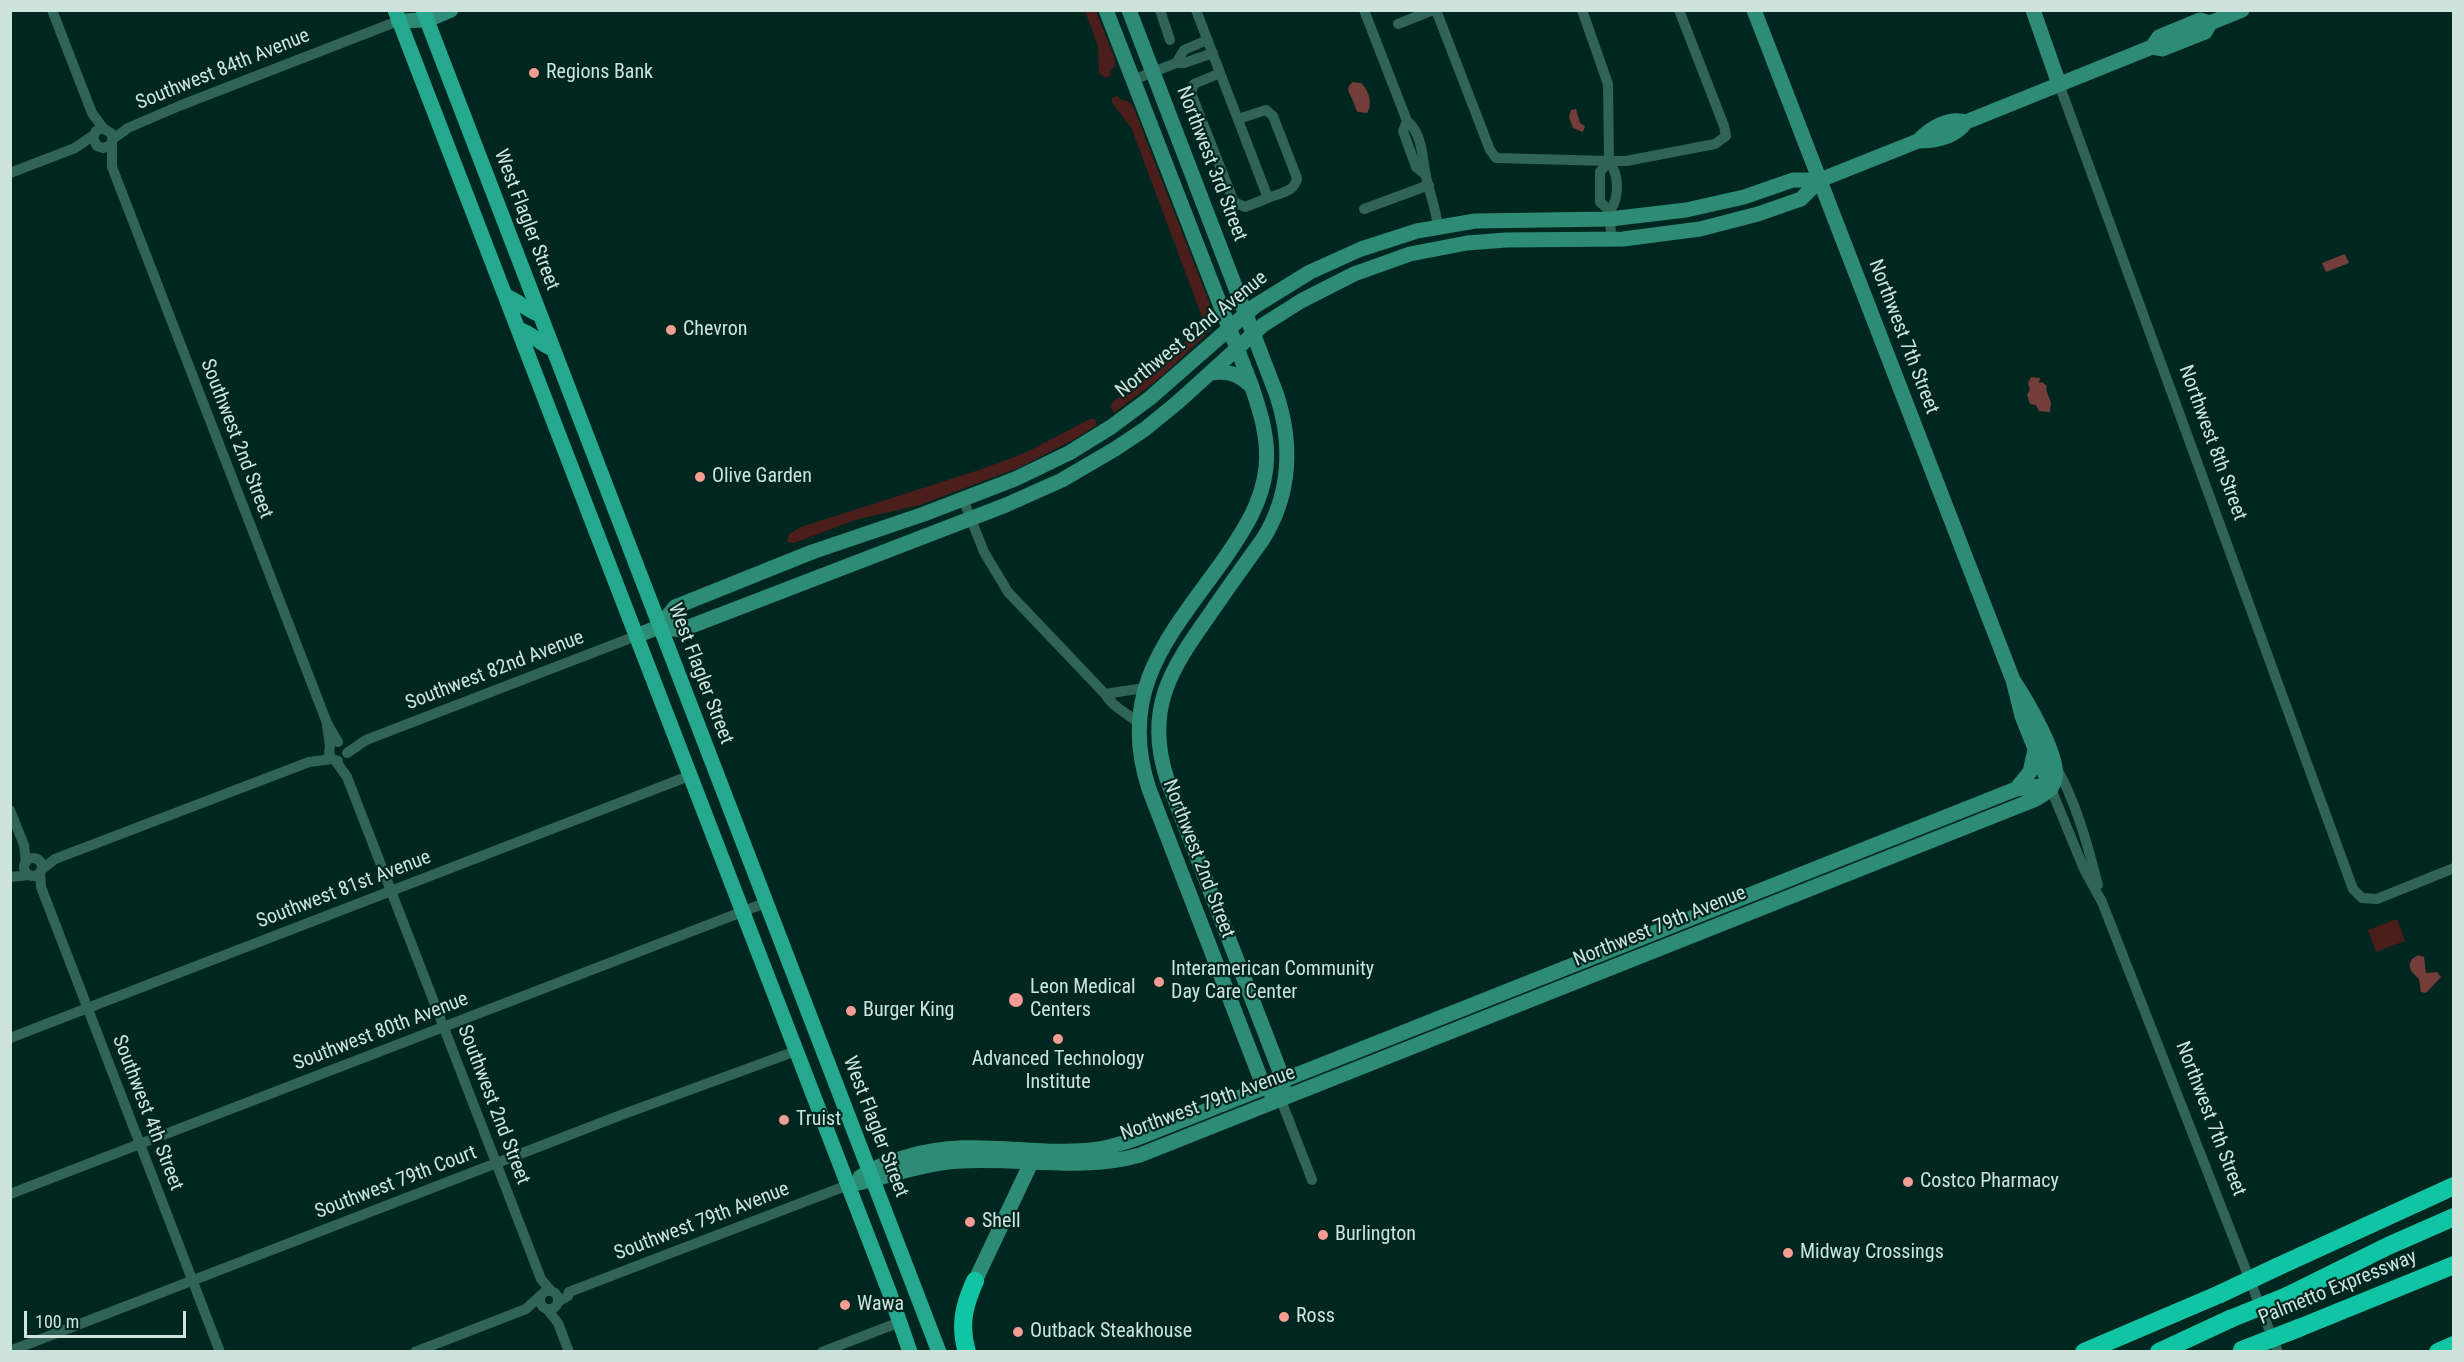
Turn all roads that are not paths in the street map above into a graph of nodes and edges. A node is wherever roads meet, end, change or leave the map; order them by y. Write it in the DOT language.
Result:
graph roads {
  1 [pos="52,10"];
  2 [pos="451,10"];
  3 [pos="1107,10"];
  4 [pos="1129,10"];
  5 [pos="1160,10"];
  6 [pos="1196,10"];
  7 [pos="1364,10"];
  8 [pos="1435,10"];
  9 [pos="1581,10"];
  10 [pos="1679,10"];
  11 [pos="1754,10"];
  12 [pos="2033,10"];
  13 [pos="2242,10"];
  14 [pos="401,14"];
  15 [pos="425,15"];
  16 [pos="1398,24"];
  17 [pos="1170,40"];
  18 [pos="1208,40"];
  19 [pos="1213,53"];
  20 [pos="1176,63"];
  21 [pos="1152,72"];
  22 [pos="1220,73"];
  23 [pos="1133,80"];
  24 [pos="2059,84"];
  25 [pos="1238,119"];
  26 [pos="103,138"];
  27 [pos="1609,161"];
  28 [pos="10,173"];
  29 [pos="1427,180"];
  30 [pos="1820,180"];
  31 [pos="1268,198"];
  32 [pos="1364,209"];
  33 [pos="1610,215"];
  34 [pos="1438,227"];
  35 [pos="1611,240"];
  36 [pos="506,296"];
  37 [pos="1245,313"];
  38 [pos="540,315"];
  39 [pos="1228,327"];
  40 [pos="519,329"];
  41 [pos="1253,333"];
  42 [pos="1237,347"];
  43 [pos="553,349"];
  44 [pos="1210,373"];
  45 [pos="1252,387"];
  46 [pos="963,499"];
  47 [pos="971,518"];
  48 [pos="658,627"];
  49 [pos="636,636"];
  50 [pos="2013,680"];
  51 [pos="1144,688"];
  52 [pos="1106,694"];
  53 [pos="1139,724"];
  54 [pos="1159,725"];
  55 [pos="2041,747"];
  56 [pos="337,751"];
  57 [pos="2054,765"];
  58 [pos="690,776"];
  59 [pos="2016,789"];
  60 [pos="2051,789"];
  61 [pos="10,810"];
  62 [pos="33,867"];
  63 [pos="2454,868"];
  64 [pos="11,877"];
  65 [pos="391,891"];
  66 [pos="2102,902"];
  67 [pos="765,903"];
  68 [pos="743,912"];
  69 [pos="1632,942"];
  70 [pos="1636,959"];
  71 [pos="88,1008"];
  72 [pos="444,1027"];
  73 [pos="10,1038"];
  74 [pos="796,1051"];
  75 [pos="1283,1080"];
  76 [pos="1265,1088"];
  77 [pos="1281,1100"];
  78 [pos="140,1144"];
  79 [pos="1010,1155"];
  80 [pos="1031,1163"];
  81 [pos="496,1164"];
  82 [pos="2454,1173"];
  83 [pos="871,1176"];
  84 [pos="1312,1180"];
  85 [pos="848,1185"];
  86 [pos="2454,1186"];
  87 [pos="10,1194"];
  88 [pos="2454,1217"];
  89 [pos="2454,1229"];
  90 [pos="2351,1232"];
  91 [pos="2454,1265"];
  92 [pos="192,1281"];
  93 [pos="975,1281"];
  94 [pos="2288,1296"];
  95 [pos="549,1299"];
  96 [pos="900,1322"];
  97 [pos="2454,1345"];
  98 [pos="14,1349"];
  99 [pos="2241,1351"];
  100 [pos="220,1352"];
  101 [pos="415,1352"];
  102 [pos="569,1352"];
  103 [pos="822,1352"];
  104 [pos="910,1352"];
  105 [pos="939,1352"];
  106 [pos="967,1352"];
  107 [pos="2084,1352"];
  108 [pos="2159,1352"];
  109 [pos="2278,1352"];
  110 [pos="2438,1352"];
  1 -- 26 [label="street, Southwest 2nd Street"];
  2 -- 15 [label="street"];
  3 -- 23 [label="street"];
  4 -- 21 [label="street, Northwest 3rd Street"];
  5 -- 17 [label="street"];
  6 -- 18 [label="street"];
  7 -- 29 [label="street"];
  8 -- 16 [label="street"];
  8 -- 27 [label="street"];
  9 -- 27 [label="street"];
  10 -- 27 [label="street"];
  11 -- 30 [label="street, Northwest 7th Street"];
  12 -- 24 [label="street, Northwest 8th Street"];
  13 -- 24 [label="street, Northwest 82nd Avenue"];
  14 -- 15 [label="street"];
  14 -- 26 [label="street, Southwest 84th Avenue"];
  14 -- 36 [label="main road"];
  15 -- 38 [label="main road, West Flagler Street"];
  18 -- 19 [label="street"];
  18 -- 20 [label="street"];
  19 -- 20 [label="street"];
  19 -- 22 [label="street"];
  20 -- 21 [label="street"];
  21 -- 23 [label="street"];
  21 -- 37 [label="street, Northwest 3rd Street"];
  22 -- 25 [label="street"];
  22 -- 31 [label="street"];
  23 -- 39 [label="street"];
  24 -- 30 [label="street, Northwest 82nd Avenue"];
  24 -- 63 [label="street, Northwest 8th Street"];
  25 -- 31 [label="street"];
  25 -- 31 [label="street"];
  26 -- 28 [label="street, Southwest 84th Avenue"];
  26 -- 56 [label="street, Southwest 2nd Street"];
  27 -- 33 [label="street"];
  27 -- 33 [label="street"];
  29 -- 32 [label="street"];
  29 -- 34 [label="street"];
  30 -- 33 [label="street, Northwest 82nd Avenue"];
  30 -- 35 [label="street, Northwest 82nd Avenue"];
  30 -- 50 [label="street, Northwest 7th Street"];
  33 -- 34 [label="street, Northwest 82nd Avenue"];
  33 -- 35 [label="street"];
  34 -- 37 [label="street, Northwest 82nd Avenue"];
  35 -- 41 [label="street, Northwest 82nd Avenue"];
  36 -- 38 [label="main road"];
  36 -- 40 [label="main road"];
  37 -- 39 [label="street, Northwest 82nd Avenue"];
  37 -- 41 [label="street, Northwest 3rd Street"];
  38 -- 43 [label="main road, West Flagler Street"];
  39 -- 42 [label="street"];
  39 -- 46 [label="street, Northwest 82nd Avenue"];
  40 -- 43 [label="main road"];
  40 -- 49 [label="main road"];
  41 -- 42 [label="street, Northwest 82nd Avenue"];
  41 -- 54 [label="street, Northwest 3rd Street"];
  42 -- 44 [label="street, Northwest 82nd Avenue"];
  42 -- 45 [label="street"];
  43 -- 48 [label="main road, West Flagler Street"];
  44 -- 45 [label="street"];
  44 -- 47 [label="street, Northwest 82nd Avenue"];
  45 -- 51 [label="street"];
  46 -- 47 [label="street"];
  46 -- 48 [label="street, Northwest 82nd Avenue"];
  47 -- 48 [label="street, Northwest 82nd Avenue"];
  47 -- 52 [label="street"];
  48 -- 49 [label="street, Northwest 82nd Avenue"];
  48 -- 67 [label="main road, West Flagler Street"];
  49 -- 56 [label="street, Southwest 82nd Avenue"];
  49 -- 58 [label="main road"];
  50 -- 55 [label="street, Northwest 7th Street"];
  50 -- 55 [label="street, Northwest 7th Street"];
  51 -- 52 [label="street"];
  51 -- 53 [label="street, Northwest 2nd Street"];
  52 -- 53 [label="street"];
  53 -- 76 [label="street, Northwest 2nd Street"];
  54 -- 75 [label="street, Northwest 2nd Street"];
  55 -- 57 [label="street, Northwest 7th Street"];
  55 -- 59 [label="street"];
  55 -- 60 [label="street, Northwest 7th Street"];
  56 -- 62 [label="street, Southwest 82nd Avenue"];
  56 -- 65 [label="street, Southwest 2nd Street"];
  57 -- 60 [label="street"];
  57 -- 66 [label="street, Northwest 7th Street"];
  58 -- 65 [label="street, Southwest 81st Avenue"];
  58 -- 68 [label="main road"];
  59 -- 60 [label="street, Northwest 79th Avenue"];
  59 -- 69 [label="street, Northwest 79th Avenue"];
  60 -- 66 [label="street, Northwest 7th Street"];
  60 -- 70 [label="street, Northwest 79th Avenue"];
  61 -- 62 [label="street, Southwest 4th Street"];
  62 -- 64 [label="street, Southwest 82nd Avenue"];
  62 -- 71 [label="street, Southwest 4th Street"];
  65 -- 71 [label="street, Southwest 81st Avenue"];
  65 -- 72 [label="street, Southwest 2nd Street"];
  66 -- 109 [label="street, Northwest 7th Street"];
  67 -- 68 [label="street, Southwest 80th Avenue"];
  67 -- 83 [label="main road, West Flagler Street"];
  68 -- 72 [label="street, Southwest 80th Avenue"];
  68 -- 74 [label="main road"];
  69 -- 70 [label="street"];
  69 -- 75 [label="street, Northwest 79th Avenue"];
  70 -- 77 [label="street, Northwest 79th Avenue"];
  71 -- 73 [label="street, Southwest 81st Avenue"];
  71 -- 78 [label="street, Southwest 4th Street"];
  72 -- 78 [label="street, Southwest 80th Avenue"];
  72 -- 81 [label="street, Southwest 2nd Street"];
  74 -- 81 [label="street, Southwest 79th Court"];
  74 -- 85 [label="main road"];
  75 -- 76 [label="street, Northwest 79th Avenue"];
  75 -- 77 [label="street, Northwest 2nd Street"];
  76 -- 77 [label="street"];
  76 -- 79 [label="street, Northwest 79th Avenue"];
  77 -- 80 [label="street, Northwest 79th Avenue"];
  77 -- 84 [label="street, Northwest 2nd Street"];
  78 -- 87 [label="street, Southwest 80th Avenue"];
  78 -- 92 [label="street, Southwest 4th Street"];
  79 -- 80 [label="street, Northwest 79th Avenue"];
  79 -- 83 [label="street, Northwest 79th Avenue"];
  80 -- 93 [label="street"];
  81 -- 92 [label="street, Southwest 79th Court"];
  81 -- 95 [label="street, Southwest 2nd Street"];
  82 -- 90 [label="highway"];
  83 -- 85 [label="street, Northwest 79th Avenue"];
  83 -- 105 [label="main road, West Flagler Street"];
  85 -- 95 [label="street, Southwest 79th Avenue"];
  85 -- 96 [label="main road"];
  86 -- 90 [label="highway"];
  88 -- 94 [label="highway"];
  89 -- 94 [label="highway"];
  90 -- 107 [label="highway, bridge"];
  91 -- 99 [label="highway, Palmetto Expressway, bridge"];
  92 -- 98 [label="street, Southwest 79th Court"];
  92 -- 100 [label="street, Southwest 4th Street"];
  93 -- 106 [label="highway"];
  94 -- 108 [label="highway, bridge"];
  95 -- 101 [label="street, Southwest 79th Avenue"];
  95 -- 102 [label="street, Southwest 2nd Street"];
  96 -- 103 [label="street"];
  96 -- 104 [label="main road"];
  97 -- 110 [label="highway"];
}
